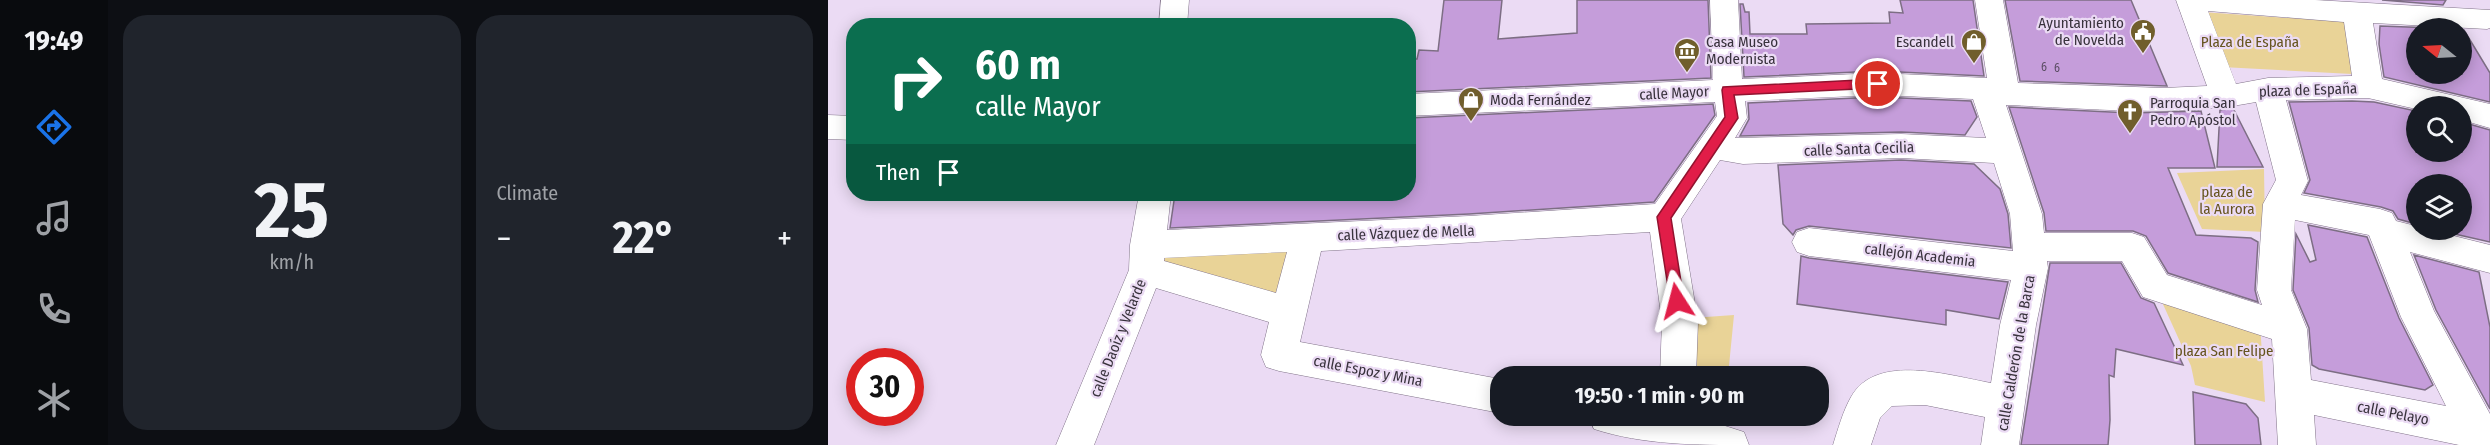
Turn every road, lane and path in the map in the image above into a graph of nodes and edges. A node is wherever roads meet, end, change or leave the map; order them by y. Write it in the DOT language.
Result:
graph roads {
  1 [pos="1175,0"];
  2 [pos="1724,0"];
  3 [pos="1989,0"];
  4 [pos="2190,0"];
  5 [pos="2357,14"];
  6 [pos="2485,14"];
  7 [pos="1174,18"];
  8 [pos="2368,87"];
  9 [pos="2268,89"];
  10 [pos="1728,90"];
  11 [pos="1995,91"];
  12 [pos="2407,96"];
  13 [pos="2226,98"];
  14 [pos="1416,105"];
  15 [pos="2472,112"];
  16 [pos="2490,116"];
  17 [pos="828,127"];
  18 [pos="846,128"];
  19 [pos="1712,147"];
  20 [pos="2006,151"];
  21 [pos="1154,201"];
  22 [pos="2279,204"];
  23 [pos="1664,217"];
  24 [pos="2385,232"];
  25 [pos="1308,237"];
  26 [pos="1809,242"];
  27 [pos="1146,257"];
  28 [pos="2030,257"];
  29 [pos="2490,259"];
  30 [pos="1289,312"];
  31 [pos="2289,329"];
  32 [pos="1678,366"];
  33 [pos="1490,394"];
  34 [pos="2295,394"];
  35 [pos="2004,403"];
  36 [pos="1656,426"];
  37 [pos="1675,430"];
  38 [pos="2485,436"];
  39 [pos="1075,445"];
  40 [pos="1730,445"];
  41 [pos="1851,445"];
  42 [pos="2000,445"];
  43 [pos="2297,445"];
  1 -- 7 [label="street"];
  2 -- 10 [label="street"];
  3 -- 11 [label="street, calle Calderón de la Barca"];
  4 -- 5 [label="street"];
  4 -- 13 [label="street"];
  5 -- 6 [label="street"];
  5 -- 8 [label="street, plaza de España"];
  8 -- 9 [label="street, plaza de España"];
  8 -- 12 [label="street"];
  9 -- 13 [label="street, plaza de España"];
  9 -- 22 [label="street"];
  10 -- 11 [label="street, calle Mayor"];
  10 -- 14 [label="street, calle Mayor"];
  10 -- 19 [label="street"];
  11 -- 13 [label="street, calle Mayor"];
  11 -- 20 [label="street, calle Calderón de la Barca"];
  15 -- 16 [label="street"];
  17 -- 18 [label="street"];
  19 -- 20 [label="street, calle Santa Cecilia"];
  19 -- 23 [label="street"];
  20 -- 28 [label="street, calle Calderón de la Barca"];
  21 -- 27 [label="street, calle Daoíz y Velarde"];
  22 -- 24 [label="street"];
  22 -- 31 [label="street"];
  23 -- 25 [label="street, calle Vázquez de Mella"];
  23 -- 32 [label="street"];
  24 -- 29 [label="street"];
  24 -- 38 [label="street"];
  25 -- 27 [label="street, calle Vázquez de Mella"];
  25 -- 30 [label="street, calle Espoz y Mina"];
  26 -- 28 [label="street, callejón Academia"];
  27 -- 30 [label="street"];
  27 -- 39 [label="street, calle Daoíz y Velarde"];
  28 -- 31 [label="street, callejón Academia"];
  28 -- 35 [label="street, calle Calderón de la Barca"];
  30 -- 33 [label="street, calle Espoz y Mina"];
  31 -- 34 [label="street"];
  34 -- 38 [label="street, calle Pelayo"];
  34 -- 43 [label="street"];
  35 -- 41 [label="street"];
  35 -- 42 [label="street, calle Calderón de la Barca"];
  36 -- 37 [label="street"];
  37 -- 40 [label="street"];
}
